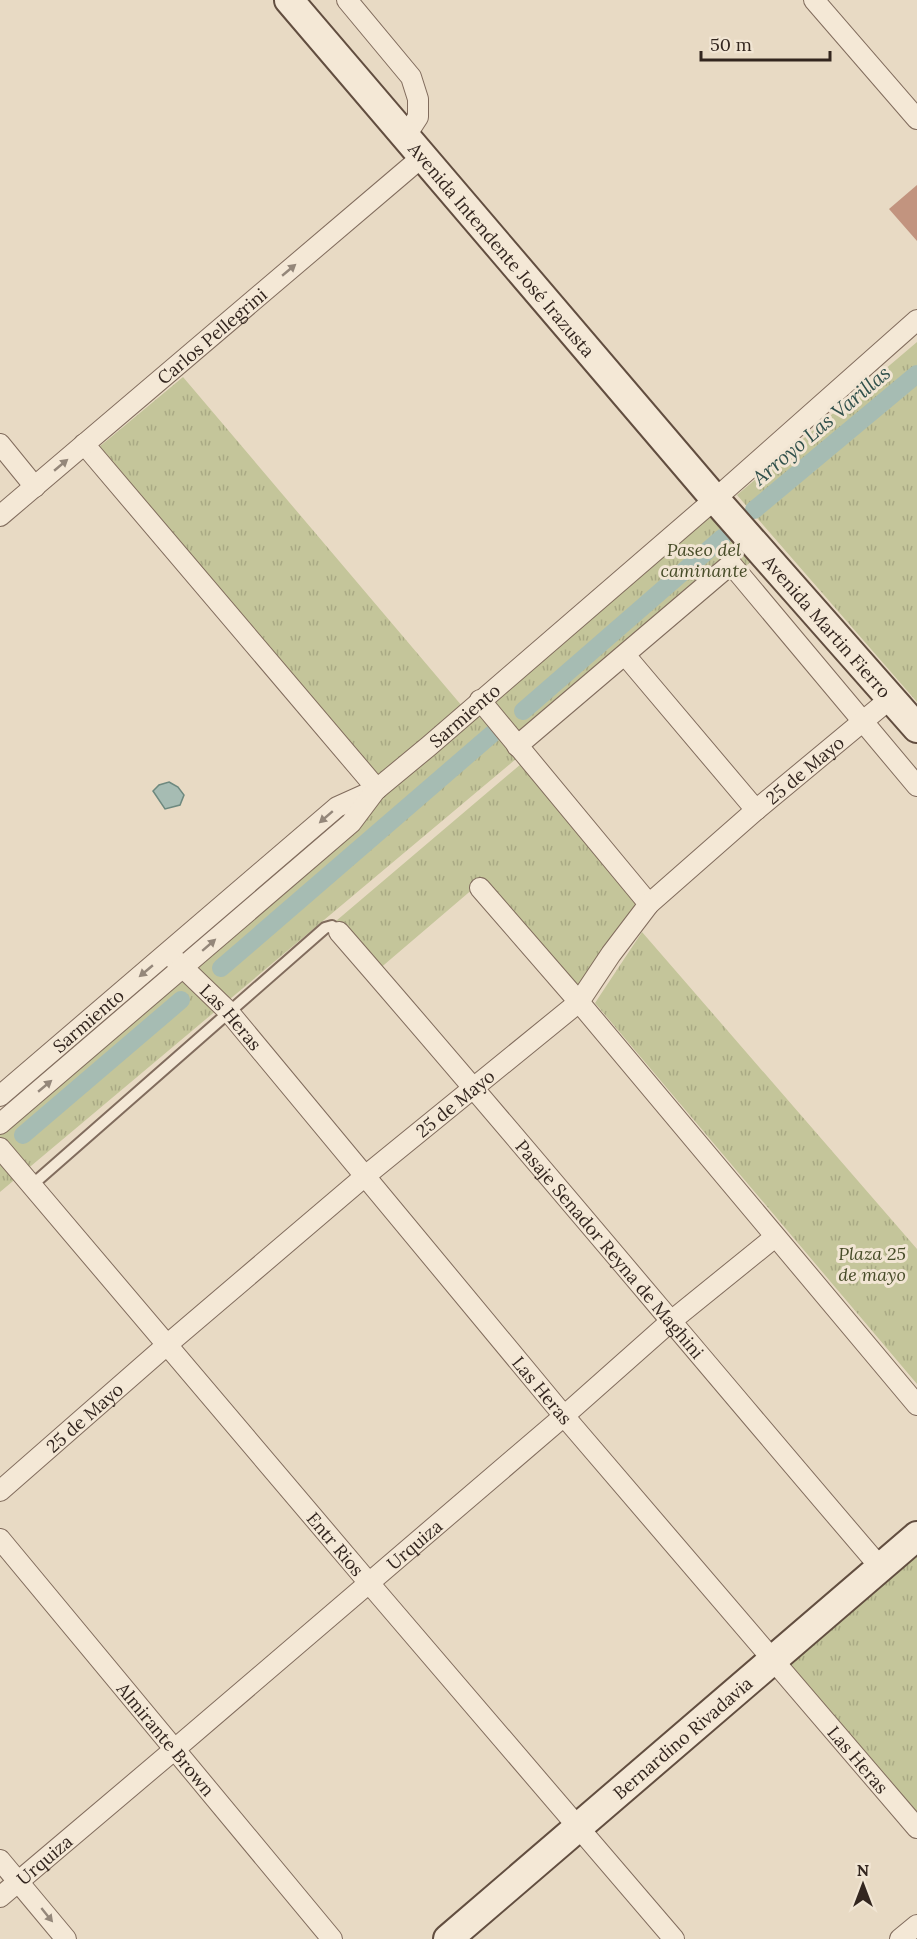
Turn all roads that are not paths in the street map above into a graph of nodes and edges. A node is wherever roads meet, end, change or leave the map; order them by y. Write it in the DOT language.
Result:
graph roads {
  1 [pos="289,0"];
  2 [pos="347,0"];
  3 [pos="814,0"];
  4 [pos="917,119"];
  5 [pos="414,147"];
  6 [pos="917,320"];
  7 [pos="0,444"];
  8 [pos="84,444"];
  9 [pos="35,487"];
  10 [pos="715,499"];
  11 [pos="0,516"];
  12 [pos="625,655"];
  13 [pos="891,698"];
  14 [pos="480,700"];
  15 [pos="863,721"];
  16 [pos="917,728"];
  17 [pos="517,746"];
  18 [pos="917,786"];
  19 [pos="377,789"];
  20 [pos="756,810"];
  21 [pos="480,888"];
  22 [pos="649,904"];
  23 [pos="339,932"];
  24 [pos="168,953"];
  25 [pos="183,968"];
  26 [pos="579,1002"];
  27 [pos="228,1011"];
  28 [pos="474,1087"];
  29 [pos="0,1096"];
  30 [pos="0,1124"];
  31 [pos="0,1148"];
  32 [pos="364,1177"];
  33 [pos="32,1185"];
  34 [pos="775,1237"];
  35 [pos="670,1322"];
  36 [pos="168,1344"];
  37 [pos="917,1405"];
  38 [pos="564,1416"];
  39 [pos="0,1491"];
  40 [pos="917,1536"];
  41 [pos="0,1539"];
  42 [pos="880,1567"];
  43 [pos="369,1583"];
  44 [pos="772,1660"];
  45 [pos="175,1749"];
  46 [pos="578,1826"];
  47 [pos="917,1828"];
  48 [pos="0,1860"];
  49 [pos="18,1881"];
  50 [pos="0,1897"];
  51 [pos="917,1925"];
  52 [pos="66,1939"];
  53 [pos="332,1939"];
  54 [pos="448,1939"];
  55 [pos="674,1939"];
  56 [pos="900,1939"];
  1 -- 5 [label="main road, Avenida Intendente José Irazusta"];
  2 -- 5 [label="street"];
  3 -- 4 [label="street"];
  8 -- 5 [label="street, Carlos Pellegrini, one-way"];
  5 -- 10 [label="main road, Avenida Intendente José Irazusta"];
  6 -- 10 [label="street, Sarmiento"];
  7 -- 9 [label="street"];
  9 -- 8 [label="street, Carlos Pellegrini, one-way"];
  8 -- 19 [label="street"];
  9 -- 11 [label="street, Carlos Pellegrini"];
  10 -- 13 [label="main road, Avenida Martin Fierro"];
  10 -- 14 [label="street, Sarmiento"];
  12 -- 15 [label="street"];
  12 -- 17 [label="street"];
  12 -- 20 [label="street"];
  13 -- 15 [label="street, 25 de Mayo"];
  13 -- 16 [label="main road, Avenida Martin Fierro"];
  14 -- 17 [label="street"];
  14 -- 19 [label="street, Sarmiento"];
  15 -- 18 [label="street"];
  15 -- 20 [label="street, 25 de Mayo"];
  17 -- 22 [label="street"];
  19 -- 24 [label="street, Sarmiento, one-way"];
  25 -- 19 [label="street, one-way"];
  20 -- 22 [label="street, 25 de Mayo"];
  21 -- 26 [label="street"];
  22 -- 26 [label="street, 25 de Mayo"];
  23 -- 27 [label="lane"];
  23 -- 28 [label="street, Pasaje Senador Reyna de Maghini"];
  24 -- 25 [label="street, Las Heras"];
  24 -- 29 [label="street, Sarmiento, one-way"];
  25 -- 27 [label="street, Las Heras"];
  30 -- 25 [label="street, one-way"];
  26 -- 28 [label="street, 25 de Mayo"];
  26 -- 34 [label="street"];
  27 -- 32 [label="street, Las Heras"];
  27 -- 33 [label="lane"];
  28 -- 32 [label="street, 25 de Mayo"];
  28 -- 35 [label="street, Pasaje Senador Reyna de Maghini"];
  31 -- 33 [label="street, Entr Rios"];
  32 -- 36 [label="street, 25 de Mayo"];
  32 -- 38 [label="street, Las Heras"];
  33 -- 36 [label="street, Entr Rios"];
  34 -- 35 [label="street, Urquiza"];
  34 -- 37 [label="street"];
  35 -- 38 [label="street, Urquiza"];
  35 -- 42 [label="street, Pasaje Senador Reyna de Maghini"];
  36 -- 39 [label="street, 25 de Mayo"];
  36 -- 43 [label="street, Entr Rios"];
  38 -- 43 [label="street, Urquiza"];
  38 -- 44 [label="street, Las Heras"];
  40 -- 42 [label="main road, Bernardino Rivadavia"];
  41 -- 45 [label="street, Almirante Brown"];
  42 -- 44 [label="main road, Bernardino Rivadavia"];
  43 -- 45 [label="street, Urquiza"];
  43 -- 46 [label="street, Entr Rios"];
  44 -- 46 [label="main road, Bernardino Rivadavia"];
  44 -- 47 [label="street, Las Heras"];
  45 -- 49 [label="street, Urquiza"];
  45 -- 53 [label="street, Almirante Brown"];
  46 -- 54 [label="main road, Bernardino Rivadavia"];
  46 -- 55 [label="street, Entr Rios"];
  48 -- 49 [label="street"];
  49 -- 50 [label="street, Urquiza"];
  49 -- 52 [label="street, one-way"];
  51 -- 56 [label="street"];
}
